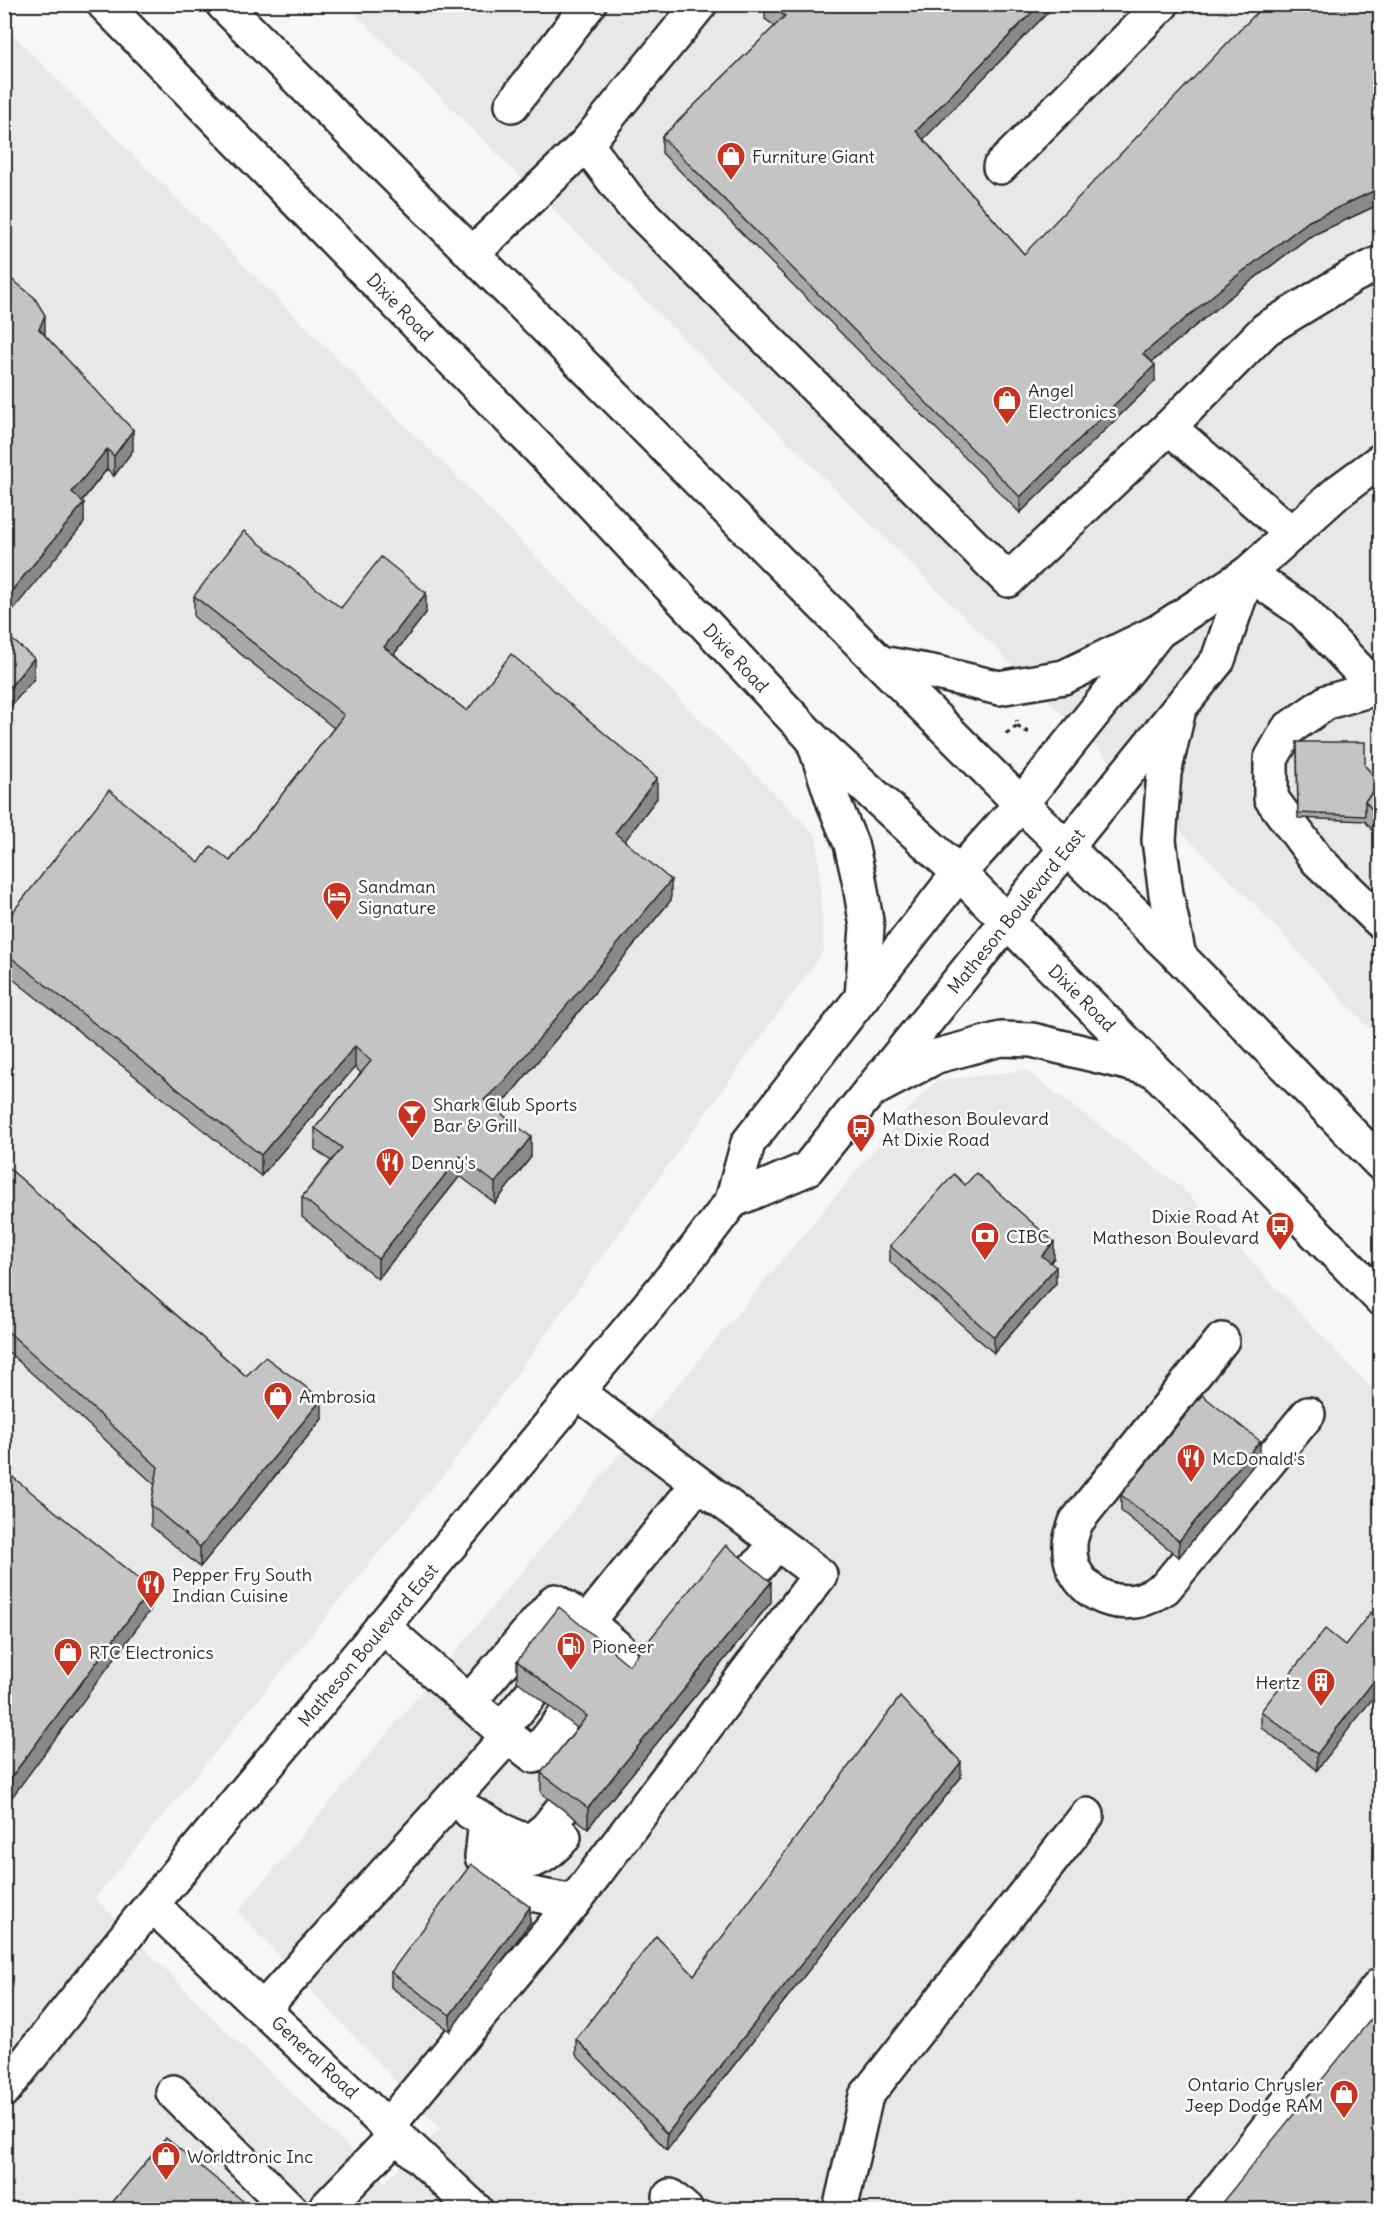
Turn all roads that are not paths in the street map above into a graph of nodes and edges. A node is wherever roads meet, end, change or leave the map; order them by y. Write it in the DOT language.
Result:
graph roads {
  1 [pos="104,4"];
  2 [pos="223,4"];
  3 [pos="589,4"];
  4 [pos="700,4"];
  5 [pos="1162,4"];
  6 [pos="512,105"];
  7 [pos="586,144"];
  8 [pos="1000,167"];
  9 [pos="472,254"];
  10 [pos="1380,263"];
  11 [pos="1169,427"];
  12 [pos="1380,461"];
  13 [pos="1292,534"];
  14 [pos="1248,573"];
  15 [pos="1159,631"];
  16 [pos="881,663"];
  17 [pos="1378,687"];
  18 [pos="1179,709"];
  19 [pos="814,740"];
  20 [pos="1021,804"];
  21 [pos="1068,848"];
  22 [pos="959,873"];
  23 [pos="1380,921"];
  24 [pos="1007,922"];
  25 [pos="1179,956"];
  26 [pos="862,997"];
  27 [pos="1152,1069"];
  28 [pos="869,1092"];
  29 [pos="1380,1163"];
  30 [pos="732,1201"];
  31 [pos="1380,1298"];
  32 [pos="1222,1340"];
  33 [pos="577,1392"];
  34 [pos="1308,1414"];
  35 [pos="698,1484"];
  36 [pos="382,1626"];
  37 [pos="580,1630"];
  38 [pos="606,1665"];
  39 [pos="531,1694"];
  40 [pos="469,1702"];
  41 [pos="564,1718"];
  42 [pos="505,1733"];
  43 [pos="450,1800"];
  44 [pos="569,1815"];
  45 [pos="1087,1815"];
  46 [pos="486,1821"];
  47 [pos="574,1902"];
  48 [pos="152,1905"];
  49 [pos="1380,1985"];
  50 [pos="263,2009"];
  51 [pos="4,2090"];
  52 [pos="173,2092"];
  53 [pos="392,2130"];
  54 [pos="291,2210"];
  55 [pos="324,2210"];
  56 [pos="476,2210"];
  57 [pos="840,2210"];
  58 [pos="1203,2210"];
  1 -- 19 [label="main road, Dixie Road"];
  2 -- 9 [label="main road"];
  3 -- 6 [label="main road"];
  4 -- 7 [label="main road"];
  5 -- 8 [label="main road"];
  7 -- 9 [label="main road"];
  7 -- 11 [label="main road"];
  9 -- 16 [label="main road"];
  10 -- 11 [label="main road"];
  11 -- 13 [label="main road"];
  12 -- 13 [label="main road, Matheson Boulevard East"];
  13 -- 14 [label="main road, Matheson Boulevard East"];
  14 -- 15 [label="main road, Matheson Boulevard East"];
  14 -- 17 [label="main road"];
  14 -- 18 [label="main road, Matheson Boulevard East"];
  15 -- 16 [label="main road"];
  15 -- 20 [label="main road, Matheson Boulevard East"];
  16 -- 20 [label="main road"];
  17 -- 23 [label="main road"];
  18 -- 21 [label="main road, Matheson Boulevard East"];
  18 -- 25 [label="main road"];
  19 -- 22 [label="main road, Dixie Road"];
  19 -- 26 [label="main road"];
  20 -- 21 [label="main road"];
  20 -- 22 [label="main road, Matheson Boulevard East"];
  21 -- 24 [label="main road, Matheson Boulevard East"];
  21 -- 25 [label="main road"];
  22 -- 24 [label="main road, Dixie Road"];
  22 -- 26 [label="main road, Matheson Boulevard East"];
  24 -- 27 [label="main road, Dixie Road"];
  24 -- 28 [label="main road, Matheson Boulevard East"];
  25 -- 29 [label="main road"];
  26 -- 30 [label="main road, Matheson Boulevard East"];
  27 -- 28 [label="main road"];
  27 -- 31 [label="main road, Dixie Road"];
  28 -- 30 [label="main road, Matheson Boulevard East"];
  30 -- 33 [label="main road, Matheson Boulevard East"];
  32 -- 34 [label="main road"];
  33 -- 35 [label="main road"];
  33 -- 36 [label="main road, Matheson Boulevard East"];
  35 -- 37 [label="main road"];
  35 -- 47 [label="main road"];
  36 -- 40 [label="main road"];
  36 -- 48 [label="main road, Matheson Boulevard East"];
  37 -- 38 [label="main road"];
  37 -- 40 [label="main road"];
  39 -- 42 [label="main road"];
  40 -- 42 [label="main road"];
  41 -- 42 [label="main road"];
  42 -- 43 [label="main road"];
  43 -- 46 [label="main road"];
  43 -- 50 [label="main road"];
  44 -- 46 [label="main road"];
  45 -- 57 [label="main road"];
  46 -- 47 [label="main road"];
  47 -- 53 [label="main road"];
  48 -- 50 [label="main road, General Road"];
  48 -- 51 [label="main road, Matheson Boulevard East"];
  49 -- 58 [label="main road"];
  50 -- 53 [label="main road, General Road"];
  52 -- 54 [label="main road"];
  53 -- 55 [label="main road"];
  53 -- 56 [label="main road, General Road"];
}
